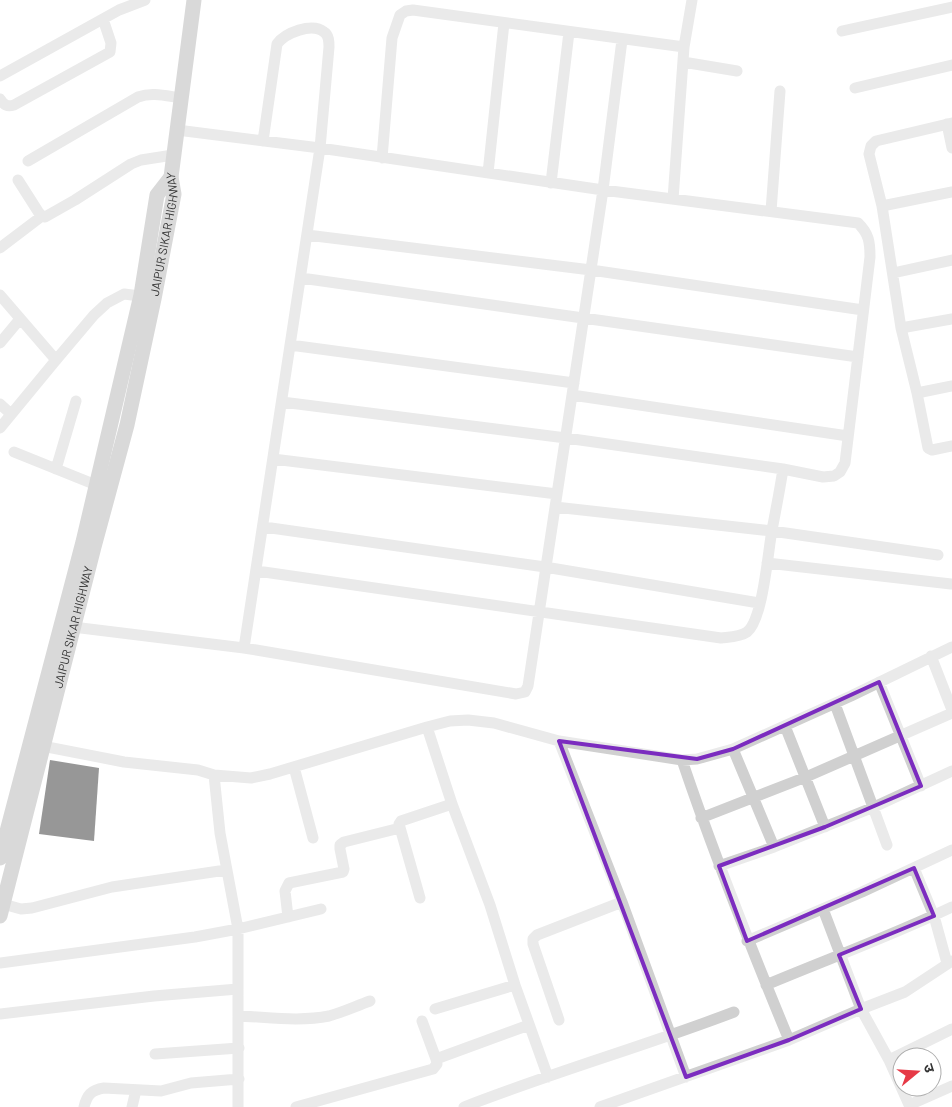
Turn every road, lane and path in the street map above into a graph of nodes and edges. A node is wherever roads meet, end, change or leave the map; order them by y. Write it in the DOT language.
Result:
graph roads {
  1 [pos="145,0"];
  2 [pos="194,0"];
  3 [pos="692,0"];
  4 [pos="952,7"];
  5 [pos="103,19"];
  6 [pos="504,23"];
  7 [pos="842,31"];
  8 [pos="569,32"];
  9 [pos="622,40"];
  10 [pos="684,47"];
  11 [pos="683,62"];
  12 [pos="952,65"];
  13 [pos="736,71"];
  14 [pos="0,76"];
  15 [pos="855,88"];
  16 [pos="780,91"];
  17 [pos="181,98"];
  18 [pos="0,99"];
  19 [pos="949,124"];
  20 [pos="177,130"];
  21 [pos="263,141"];
  22 [pos="320,148"];
  23 [pos="952,148"];
  24 [pos="173,155"];
  25 [pos="382,158"];
  26 [pos="28,161"];
  27 [pos="488,173"];
  28 [pos="18,180"];
  29 [pos="551,183"];
  30 [pos="603,190"];
  31 [pos="952,192"];
  32 [pos="673,199"];
  33 [pos="882,206"];
  34 [pos="772,211"];
  35 [pos="42,216"];
  36 [pos="307,235"];
  37 [pos="0,248"];
  38 [pos="952,260"];
  39 [pos="591,270"];
  40 [pos="893,273"];
  41 [pos="300,278"];
  42 [pos="0,296"];
  43 [pos="148,297"];
  44 [pos="864,310"];
  45 [pos="584,318"];
  46 [pos="20,319"];
  47 [pos="952,319"];
  48 [pos="902,328"];
  49 [pos="0,342"];
  50 [pos="290,345"];
  51 [pos="858,357"];
  52 [pos="56,360"];
  53 [pos="574,383"];
  54 [pos="952,386"];
  55 [pos="917,393"];
  56 [pos="572,395"];
  57 [pos="76,401"];
  58 [pos="282,402"];
  59 [pos="0,404"];
  60 [pos="11,414"];
  61 [pos="0,428"];
  62 [pos="848,436"];
  63 [pos="566,438"];
  64 [pos="952,446"];
  65 [pos="14,452"];
  66 [pos="273,460"];
  67 [pos="56,469"];
  68 [pos="783,469"];
  69 [pos="96,485"];
  70 [pos="557,494"];
  71 [pos="555,507"];
  72 [pos="264,527"];
  73 [pos="772,531"];
  74 [pos="938,555"];
  75 [pos="767,563"];
  76 [pos="545,567"];
  77 [pos="257,571"];
  78 [pos="951,584"];
  79 [pos="759,604"];
  80 [pos="539,612"];
  81 [pos="68,625"];
  82 [pos="952,647"];
  83 [pos="244,648"];
  84 [pos="932,656"];
  85 [pos="879,682"];
  86 [pos="835,704"];
  87 [pos="952,711"];
  88 [pos="785,726"];
  89 [pos="427,728"];
  90 [pos="901,735"];
  91 [pos="559,740"];
  92 [pos="37,745"];
  93 [pos="733,750"];
  94 [pos="855,756"];
  95 [pos="682,760"];
  96 [pos="294,767"];
  97 [pos="952,772"];
  98 [pos="214,775"];
  99 [pos="806,777"];
  100 [pos="921,786"];
  101 [pos="753,798"];
  102 [pos="452,804"];
  103 [pos="874,807"];
  104 [pos="701,818"];
  105 [pos="825,827"];
  106 [pos="400,828"];
  107 [pos="313,838"];
  108 [pos="887,845"];
  109 [pos="774,847"];
  110 [pos="952,850"];
  111 [pos="0,858"];
  112 [pos="719,866"];
  113 [pos="914,868"];
  114 [pos="226,870"];
  115 [pos="420,898"];
  116 [pos="622,902"];
  117 [pos="952,907"];
  118 [pos="321,909"];
  119 [pos="823,909"];
  120 [pos="2,910"];
  121 [pos="934,916"];
  122 [pos="288,917"];
  123 [pos="238,929"];
  124 [pos="747,941"];
  125 [pos="839,955"];
  126 [pos="950,962"];
  127 [pos="0,963"];
  128 [pos="515,985"];
  129 [pos="766,985"];
  130 [pos="238,989"];
  131 [pos="370,1002"];
  132 [pos="861,1009"];
  133 [pos="435,1010"];
  134 [pos="734,1012"];
  135 [pos="0,1014"];
  136 [pos="238,1016"];
  137 [pos="559,1020"];
  138 [pos="422,1021"];
  139 [pos="529,1025"];
  140 [pos="952,1029"];
  141 [pos="672,1035"];
  142 [pos="789,1040"];
  143 [pos="239,1048"];
  144 [pos="155,1054"];
  145 [pos="436,1059"];
  146 [pos="889,1060"];
  147 [pos="548,1077"];
  148 [pos="686,1077"];
  149 [pos="239,1079"];
  150 [pos="952,1086"];
  151 [pos="136,1090"];
  152 [pos="321,1104"];
  153 [pos="476,1105"];
  154 [pos="909,1106"];
  155 [pos="84,1107"];
  156 [pos="132,1107"];
  157 [pos="238,1107"];
  158 [pos="296,1107"];
  159 [pos="464,1107"];
  160 [pos="600,1107"];
  1 -- 5 [label="street"];
  2 -- 17 [label="main road"];
  3 -- 10 [label="street"];
  4 -- 7 [label="street"];
  5 -- 14 [label="street"];
  5 -- 18 [label="street"];
  6 -- 8 [label="street"];
  6 -- 25 [label="street"];
  6 -- 27 [label="street"];
  8 -- 9 [label="street"];
  8 -- 29 [label="street"];
  9 -- 10 [label="street"];
  9 -- 30 [label="street"];
  10 -- 11 [label="street"];
  11 -- 13 [label="street"];
  11 -- 32 [label="street"];
  12 -- 15 [label="street"];
  16 -- 34 [label="street"];
  17 -- 20 [label="main road"];
  17 -- 26 [label="street"];
  19 -- 23 [label="street"];
  19 -- 33 [label="street"];
  20 -- 21 [label="street"];
  20 -- 24 [label="main road"];
  21 -- 22 [label="street"];
  21 -- 22 [label="street"];
  22 -- 25 [label="street"];
  22 -- 36 [label="street"];
  24 -- 35 [label="street"];
  24 -- 43 [label="main road, JAIPUR SIKAR HIGHWAY"];
  25 -- 27 [label="street"];
  27 -- 29 [label="street"];
  28 -- 35 [label="street"];
  29 -- 30 [label="street"];
  30 -- 32 [label="street"];
  30 -- 39 [label="street"];
  31 -- 33 [label="street"];
  32 -- 34 [label="street"];
  33 -- 40 [label="street"];
  34 -- 44 [label="street"];
  35 -- 37 [label="street"];
  36 -- 39 [label="street"];
  36 -- 41 [label="street"];
  38 -- 40 [label="street"];
  39 -- 44 [label="street"];
  39 -- 45 [label="street"];
  40 -- 48 [label="street"];
  41 -- 45 [label="street"];
  41 -- 50 [label="street"];
  42 -- 46 [label="street"];
  43 -- 52 [label="street"];
  43 -- 69 [label="main road, JAIPUR SIKAR HIGHWAY"];
  43 -- 81 [label="main road, JAIPUR SIKAR HIGHWAY"];
  44 -- 51 [label="street"];
  45 -- 51 [label="street"];
  45 -- 53 [label="street"];
  46 -- 49 [label="street"];
  46 -- 52 [label="street"];
  47 -- 48 [label="street"];
  48 -- 55 [label="street"];
  50 -- 53 [label="street"];
  50 -- 58 [label="street"];
  51 -- 62 [label="street"];
  52 -- 60 [label="street"];
  53 -- 56 [label="street"];
  54 -- 55 [label="street"];
  55 -- 64 [label="street"];
  56 -- 62 [label="street"];
  56 -- 63 [label="street"];
  57 -- 67 [label="street"];
  58 -- 63 [label="street"];
  58 -- 66 [label="street"];
  59 -- 60 [label="street"];
  60 -- 61 [label="street"];
  62 -- 68 [label="street"];
  63 -- 68 [label="street"];
  63 -- 70 [label="street"];
  65 -- 67 [label="street"];
  66 -- 70 [label="street"];
  66 -- 72 [label="street"];
  67 -- 69 [label="street"];
  68 -- 73 [label="street"];
  69 -- 81 [label="main road, JAIPUR SIKAR HIGHWAY"];
  70 -- 71 [label="street"];
  71 -- 73 [label="street"];
  71 -- 76 [label="street"];
  72 -- 76 [label="street"];
  72 -- 77 [label="street"];
  73 -- 74 [label="street"];
  73 -- 75 [label="street"];
  75 -- 78 [label="street"];
  75 -- 79 [label="street"];
  76 -- 79 [label="street"];
  76 -- 80 [label="street"];
  77 -- 80 [label="street"];
  77 -- 83 [label="street"];
  79 -- 80 [label="street"];
  80 -- 83 [label="street"];
  81 -- 83 [label="street"];
  81 -- 92 [label="main road, JAIPUR SIKAR HIGHWAY"];
  82 -- 84 [label="street"];
  84 -- 85 [label="street"];
  84 -- 87 [label="street"];
  85 -- 86 [label="street"];
  85 -- 90 [label="street"];
  86 -- 88 [label="street"];
  86 -- 94 [label="street"];
  87 -- 90 [label="street"];
  88 -- 93 [label="street"];
  88 -- 99 [label="street"];
  89 -- 91 [label="street"];
  89 -- 96 [label="street"];
  89 -- 102 [label="street"];
  90 -- 94 [label="street"];
  90 -- 100 [label="street"];
  91 -- 95 [label="street"];
  91 -- 116 [label="street"];
  92 -- 98 [label="street"];
  92 -- 111 [label="main road, JAIPUR SIKAR HIGHWAY"];
  92 -- 120 [label="main road, JAIPUR SIKAR HIGHWAY"];
  93 -- 95 [label="street"];
  93 -- 101 [label="street"];
  94 -- 99 [label="street"];
  94 -- 103 [label="street"];
  95 -- 104 [label="street"];
  96 -- 98 [label="street"];
  96 -- 107 [label="street"];
  97 -- 100 [label="street"];
  98 -- 114 [label="street"];
  99 -- 101 [label="street"];
  99 -- 105 [label="street"];
  100 -- 103 [label="street"];
  101 -- 104 [label="street"];
  101 -- 109 [label="street"];
  102 -- 106 [label="street"];
  102 -- 128 [label="street"];
  103 -- 105 [label="street"];
  103 -- 108 [label="street"];
  104 -- 112 [label="street"];
  105 -- 109 [label="street"];
  106 -- 115 [label="street"];
  106 -- 122 [label="street"];
  109 -- 112 [label="street"];
  110 -- 113 [label="street"];
  112 -- 124 [label="street"];
  113 -- 119 [label="street"];
  113 -- 121 [label="street"];
  114 -- 120 [label="street"];
  114 -- 123 [label="street"];
  116 -- 137 [label="street"];
  116 -- 141 [label="street"];
  117 -- 121 [label="street"];
  118 -- 122 [label="street"];
  119 -- 124 [label="street"];
  119 -- 125 [label="street"];
  121 -- 125 [label="street"];
  121 -- 126 [label="street"];
  122 -- 123 [label="street"];
  123 -- 127 [label="street"];
  123 -- 130 [label="street"];
  124 -- 129 [label="street"];
  125 -- 129 [label="street"];
  125 -- 132 [label="street"];
  126 -- 132 [label="street"];
  128 -- 133 [label="street"];
  128 -- 139 [label="street"];
  129 -- 142 [label="street"];
  130 -- 135 [label="street"];
  130 -- 136 [label="street"];
  131 -- 136 [label="street"];
  132 -- 142 [label="street"];
  132 -- 146 [label="street"];
  134 -- 141 [label="street"];
  136 -- 143 [label="street"];
  138 -- 145 [label="street"];
  139 -- 145 [label="street"];
  139 -- 147 [label="street"];
  140 -- 146 [label="street"];
  141 -- 147 [label="street"];
  141 -- 148 [label="street"];
  142 -- 148 [label="street"];
  143 -- 144 [label="street"];
  143 -- 149 [label="street"];
  145 -- 152 [label="street"];
  146 -- 154 [label="street"];
  147 -- 153 [label="street"];
  148 -- 160 [label="street"];
  149 -- 151 [label="street"];
  149 -- 157 [label="street"];
  150 -- 154 [label="street"];
  151 -- 155 [label="street"];
  151 -- 156 [label="street"];
  152 -- 158 [label="street"];
  153 -- 159 [label="street"];
}
